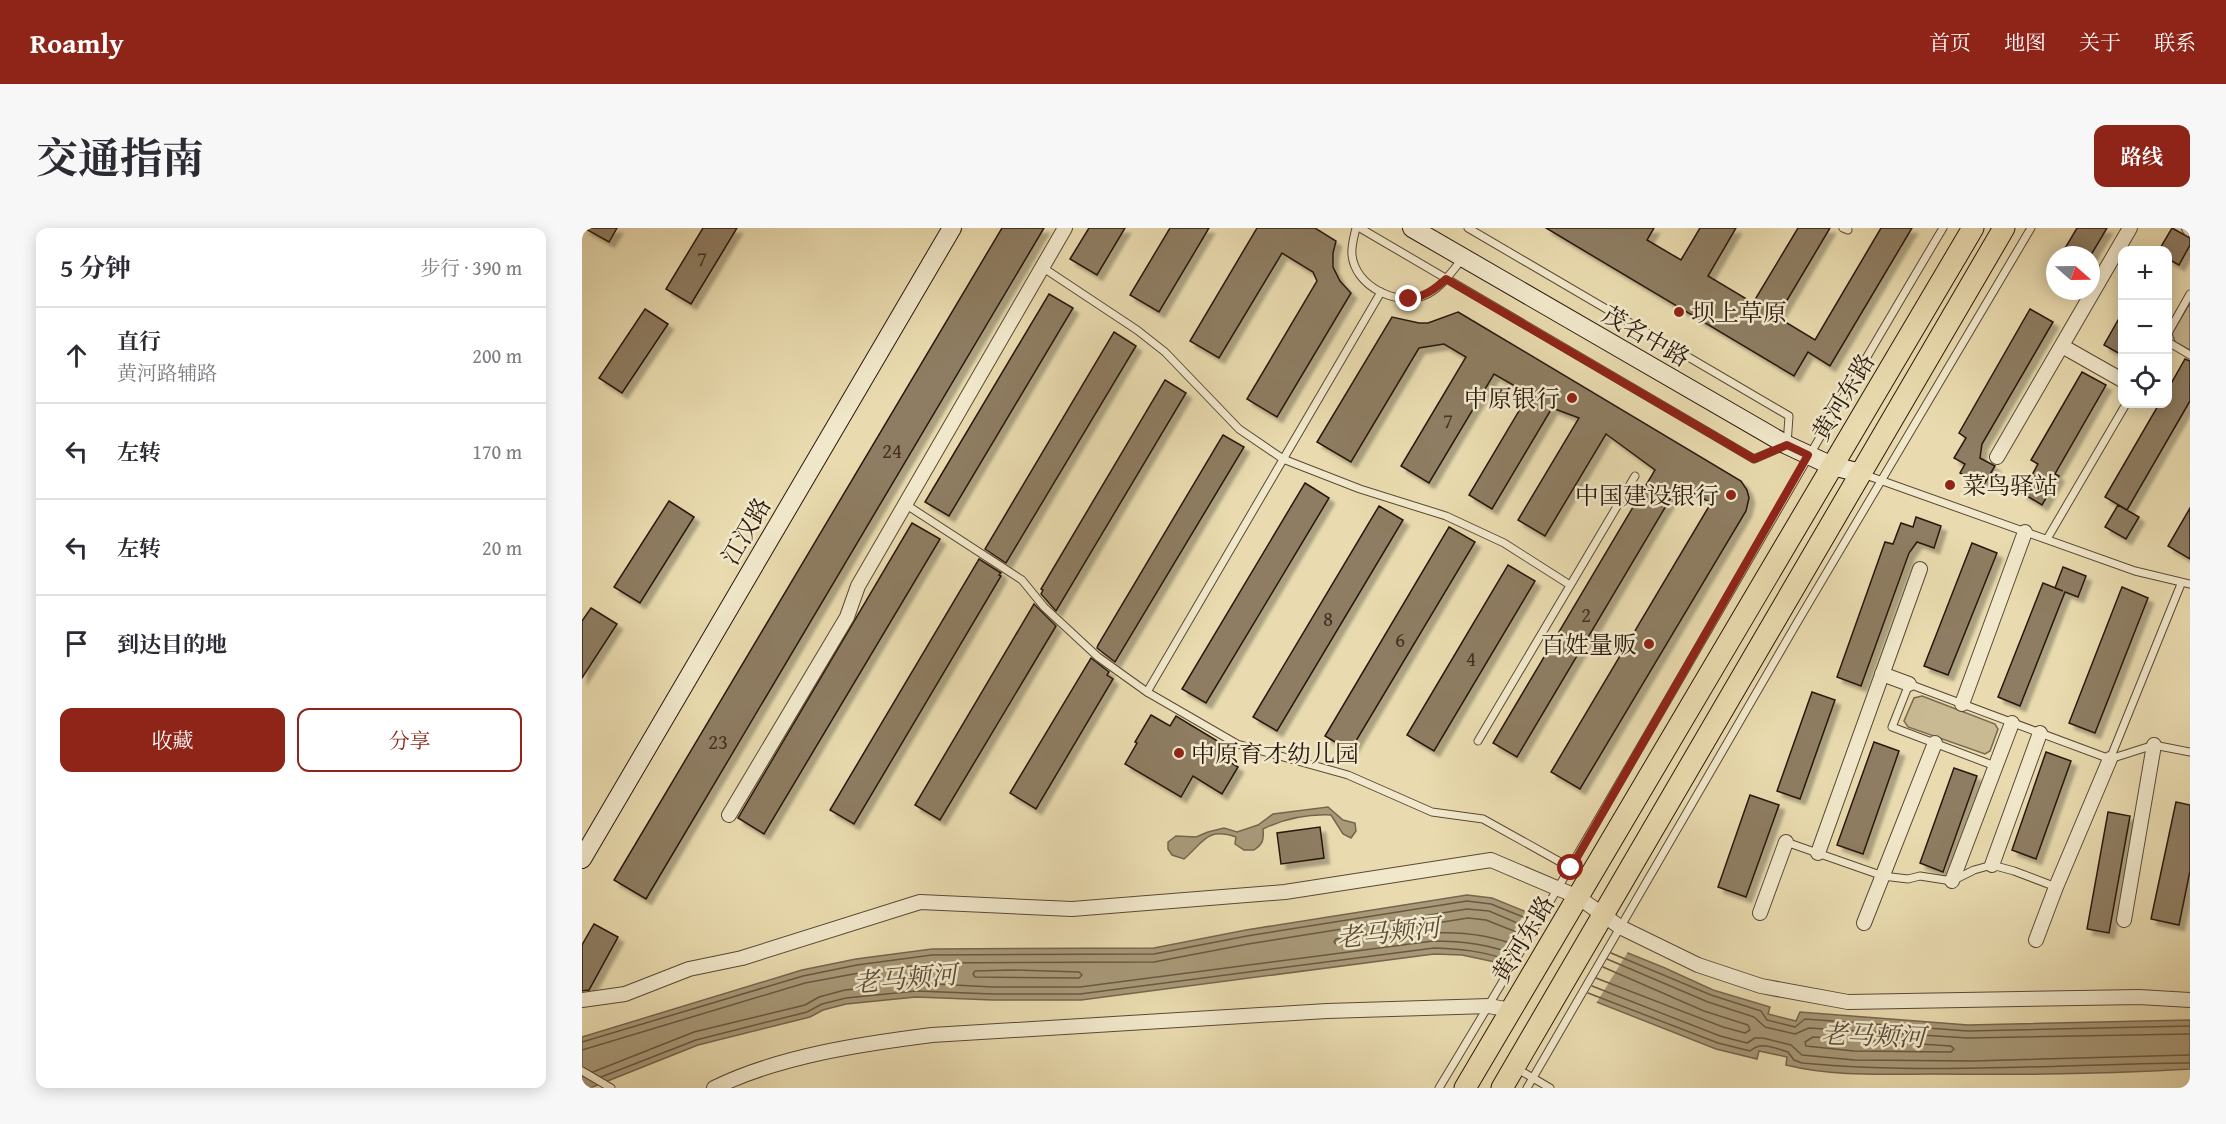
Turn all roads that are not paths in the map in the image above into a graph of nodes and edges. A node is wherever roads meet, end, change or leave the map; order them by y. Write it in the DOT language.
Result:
graph roads {
  1 [pos="952,228"];
  2 [pos="1065,228"];
  3 [pos="1358,228"];
  4 [pos="1468,228"];
  5 [pos="1944,228"];
  6 [pos="1973,228"];
  7 [pos="2004,228"];
  8 [pos="2031,228"];
  9 [pos="2130,228"];
  10 [pos="1415,229"];
  11 [pos="1463,258"];
  12 [pos="1042,267"];
  13 [pos="1446,279"];
  14 [pos="1381,292"];
  15 [pos="2190,294"];
  16 [pos="2172,326"];
  17 [pos="2172,344"];
  18 [pos="2062,346"];
  19 [pos="2190,355"];
  20 [pos="2118,378"];
  21 [pos="2124,408"];
  22 [pos="1787,445"];
  23 [pos="1808,455"];
  24 [pos="1997,457"];
  25 [pos="1283,459"];
  26 [pos="1832,466"];
  27 [pos="1861,473"];
  28 [pos="1635,476"];
  29 [pos="1881,480"];
  30 [pos="905,504"];
  31 [pos="2025,532"];
  32 [pos="2047,539"];
  33 [pos="1920,570"];
  34 [pos="2181,584"];
  35 [pos="2190,584"];
  36 [pos="1570,585"];
  37 [pos="1882,674"];
  38 [pos="1909,684"];
  39 [pos="1147,692"];
  40 [pos="1962,704"];
  41 [pos="2012,723"];
  42 [pos="2040,733"];
  43 [pos="1478,741"];
  44 [pos="1935,743"];
  45 [pos="2154,746"];
  46 [pos="2190,752"];
  47 [pos="2110,759"];
  48 [pos="1995,766"];
  49 [pos="729,815"];
  50 [pos="1786,842"];
  51 [pos="1818,853"];
  52 [pos="582,859"];
  53 [pos="1992,865"];
  54 [pos="1571,868"];
  55 [pos="1883,876"];
  56 [pos="1952,881"];
  57 [pos="2056,887"];
  58 [pos="1565,899"];
  59 [pos="1760,913"];
  60 [pos="2124,920"];
  61 [pos="1864,923"];
  62 [pos="1609,925"];
  63 [pos="2036,940"];
  64 [pos="1510,997"];
  65 [pos="582,1000"];
  66 [pos="2190,1000"];
  67 [pos="1489,1006"];
  68 [pos="582,1071"];
  69 [pos="1524,1072"];
  70 [pos="611,1088"];
  71 [pos="714,1088"];
  72 [pos="1440,1088"];
  73 [pos="1466,1088"];
  74 [pos="1502,1088"];
  75 [pos="1527,1088"];
  76 [pos="1550,1088"];
  1 -- 52 [label="street, 江汉路"];
  2 -- 12 [label="street"];
  3 -- 13 [label="lane"];
  3 -- 14 [label="lane"];
  4 -- 22 [label="lane"];
  5 -- 23 [label="lane"];
  6 -- 26 [label="main road, 黄河东路"];
  7 -- 27 [label="main road"];
  8 -- 29 [label="lane"];
  9 -- 18 [label="street"];
  10 -- 11 [label="street, 茂名中路"];
  11 -- 13 [label="lane"];
  11 -- 22 [label="street, 茂名中路"];
  12 -- 25 [label="lane"];
  12 -- 30 [label="street"];
  13 -- 14 [label="lane"];
  13 -- 22 [label="lane"];
  14 -- 25 [label="lane"];
  15 -- 16 [label="lane"];
  17 -- 19 [label="lane"];
  18 -- 20 [label="street"];
  18 -- 24 [label="street"];
  21 -- 32 [label="lane"];
  22 -- 23 [label="street, 茂名中路"];
  23 -- 26 [label="street, 茂名中路"];
  23 -- 54 [label="lane"];
  25 -- 36 [label="lane"];
  25 -- 39 [label="lane"];
  26 -- 27 [label="street, 茂名中路"];
  26 -- 58 [label="main road, 黄河东路"];
  27 -- 29 [label="lane"];
  27 -- 62 [label="main road"];
  28 -- 36 [label="lane"];
  29 -- 31 [label="lane"];
  29 -- 62 [label="lane"];
  30 -- 39 [label="lane"];
  30 -- 49 [label="street"];
  31 -- 32 [label="lane"];
  31 -- 40 [label="street"];
  32 -- 34 [label="lane"];
  33 -- 37 [label="street"];
  34 -- 35 [label="lane"];
  34 -- 47 [label="lane"];
  36 -- 43 [label="lane"];
  37 -- 38 [label="street"];
  37 -- 51 [label="street"];
  38 -- 40 [label="lane"];
  38 -- 44 [label="lane"];
  39 -- 54 [label="lane"];
  40 -- 41 [label="lane"];
  41 -- 42 [label="lane"];
  41 -- 48 [label="street"];
  42 -- 47 [label="lane"];
  42 -- 53 [label="street"];
  44 -- 48 [label="lane"];
  44 -- 55 [label="street"];
  45 -- 46 [label="lane"];
  45 -- 47 [label="lane"];
  45 -- 60 [label="street"];
  47 -- 57 [label="street"];
  48 -- 56 [label="street"];
  50 -- 51 [label="lane"];
  50 -- 59 [label="street"];
  51 -- 55 [label="lane"];
  53 -- 56 [label="lane"];
  53 -- 57 [label="lane"];
  54 -- 58 [label="lane"];
  55 -- 56 [label="lane"];
  55 -- 61 [label="street"];
  57 -- 63 [label="street"];
  58 -- 62 [label="street"];
  58 -- 64 [label="main road, 黄河东路"];
  58 -- 65 [label="street"];
  62 -- 66 [label="street"];
  62 -- 69 [label="main road"];
  64 -- 67 [label="street"];
  64 -- 67 [label="lane"];
  64 -- 73 [label="main road, 黄河东路"];
  67 -- 71 [label="street"];
  67 -- 72 [label="lane"];
  68 -- 70 [label="lane"];
  69 -- 74 [label="main road"];
  69 -- 75 [label="lane"];
  69 -- 76 [label="lane"];
}
